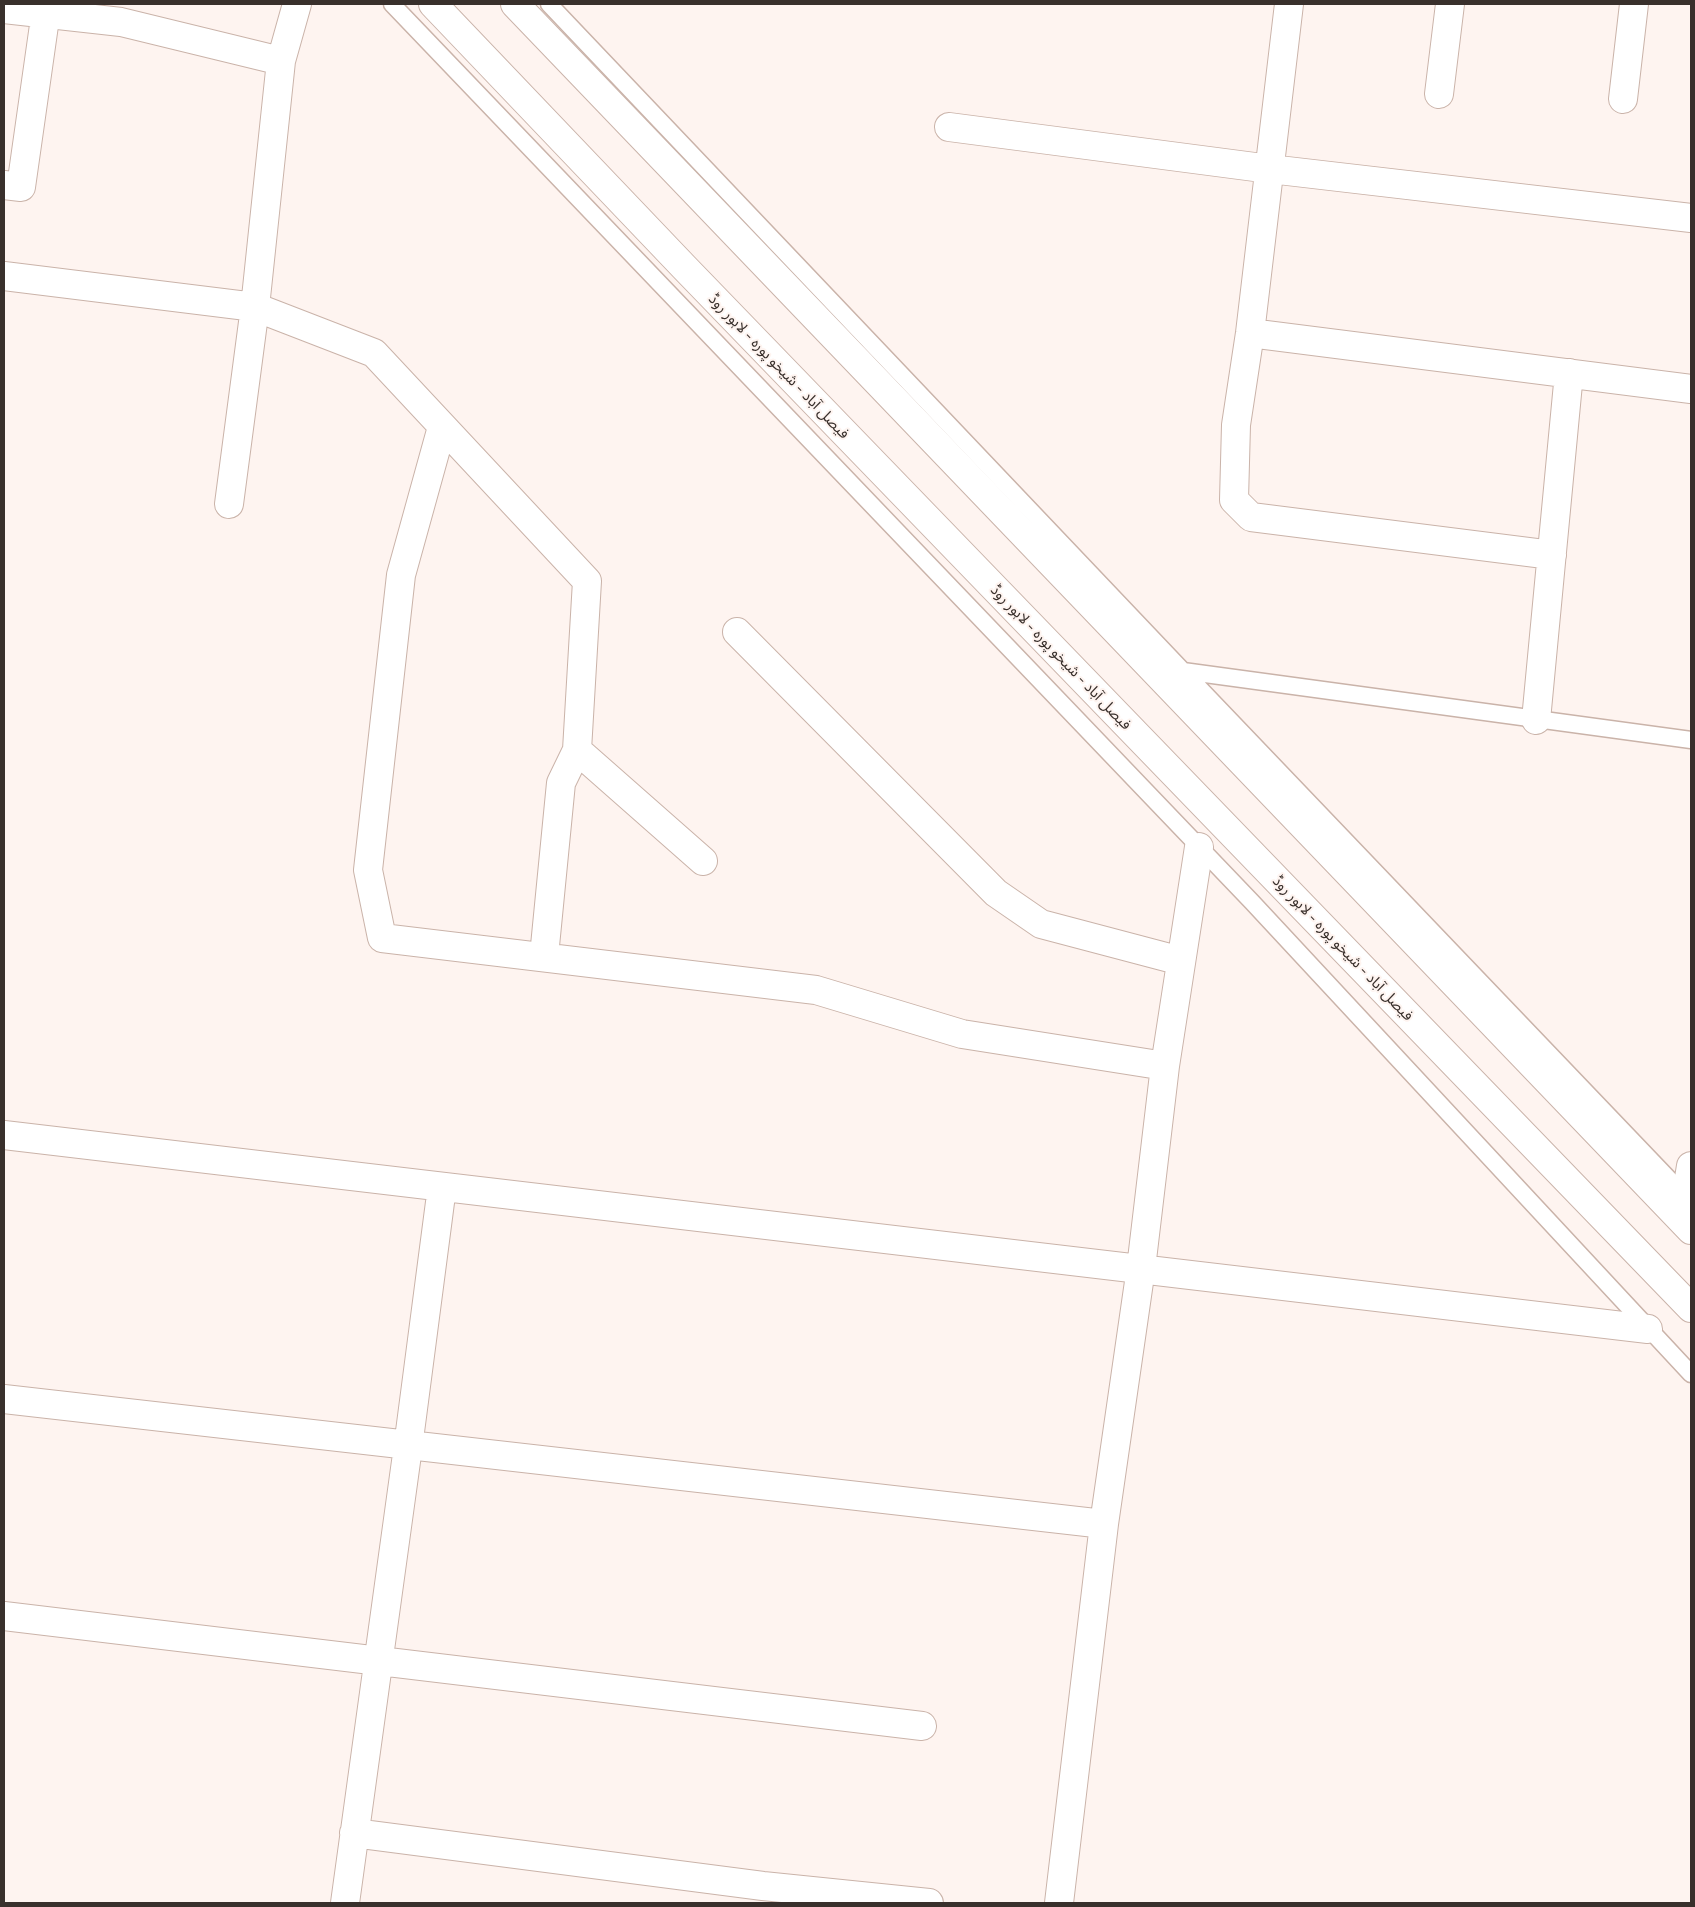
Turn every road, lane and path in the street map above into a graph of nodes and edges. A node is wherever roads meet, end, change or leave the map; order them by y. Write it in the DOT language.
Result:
graph roads {
  1 [pos="297,4"];
  2 [pos="392,4"];
  3 [pos="433,4"];
  4 [pos="515,4"];
  5 [pos="549,4"];
  6 [pos="1289,4"];
  7 [pos="1450,4"];
  8 [pos="1634,4"];
  9 [pos="4,9"];
  10 [pos="46,9"];
  11 [pos="281,61"];
  12 [pos="1439,94"];
  13 [pos="1623,99"];
  14 [pos="949,127"];
  15 [pos="1270,169"];
  16 [pos="4,185"];
  17 [pos="1691,218"];
  18 [pos="4,276"];
  19 [pos="255,307"];
  20 [pos="1250,333"];
  21 [pos="1569,373"];
  22 [pos="1691,389"];
  23 [pos="442,427"];
  24 [pos="229,504"];
  25 [pos="1552,555"];
  26 [pos="737,632"];
  27 [pos="1183,671"];
  28 [pos="1536,720"];
  29 [pos="1691,740"];
  30 [pos="577,750"];
  31 [pos="1199,847"];
  32 [pos="703,861"];
  33 [pos="544,956"];
  34 [pos="1181,962"];
  35 [pos="1165,1066"];
  36 [pos="4,1135"];
  37 [pos="1691,1166"];
  38 [pos="442,1187"];
  39 [pos="1689,1200"];
  40 [pos="1691,1230"];
  41 [pos="1141,1268"];
  42 [pos="1691,1308"];
  43 [pos="1648,1329"];
  44 [pos="1691,1374"];
  45 [pos="4,1399"];
  46 [pos="408,1446"];
  47 [pos="1104,1524"];
  48 [pos="4,1616"];
  49 [pos="377,1662"];
  50 [pos="922,1726"];
  51 [pos="354,1832"];
  52 [pos="762,1895"];
  53 [pos="345,1903"];
  54 [pos="929,1903"];
  55 [pos="1059,1903"];
  1 -- 11 [label="main road"];
  2 -- 31 [label="lane"];
  3 -- 42 [label="main road, فیصل آباد - شیخو پورہ - لاہور روڈ"];
  4 -- 40 [label="main road"];
  5 -- 27 [label="lane"];
  6 -- 15 [label="main road"];
  7 -- 12 [label="main road"];
  8 -- 13 [label="main road"];
  9 -- 10 [label="main road"];
  10 -- 11 [label="main road"];
  10 -- 16 [label="main road"];
  11 -- 19 [label="main road"];
  14 -- 15 [label="main road"];
  15 -- 17 [label="main road"];
  15 -- 20 [label="main road"];
  18 -- 19 [label="main road"];
  19 -- 23 [label="main road"];
  19 -- 24 [label="main road"];
  20 -- 21 [label="main road"];
  20 -- 25 [label="main road"];
  21 -- 22 [label="main road"];
  21 -- 25 [label="main road"];
  23 -- 30 [label="main road"];
  23 -- 33 [label="main road"];
  25 -- 28 [label="main road"];
  26 -- 34 [label="main road"];
  27 -- 28 [label="lane"];
  27 -- 39 [label="lane"];
  28 -- 29 [label="lane"];
  30 -- 32 [label="main road"];
  30 -- 33 [label="main road"];
  31 -- 34 [label="main road"];
  31 -- 43 [label="lane"];
  33 -- 35 [label="main road"];
  34 -- 35 [label="main road"];
  35 -- 41 [label="main road"];
  36 -- 38 [label="main road"];
  37 -- 39 [label="main road"];
  38 -- 41 [label="main road"];
  38 -- 46 [label="main road"];
  41 -- 43 [label="main road"];
  41 -- 47 [label="main road"];
  43 -- 44 [label="lane"];
  45 -- 46 [label="main road"];
  46 -- 47 [label="main road"];
  46 -- 49 [label="main road"];
  47 -- 55 [label="main road"];
  48 -- 49 [label="main road"];
  49 -- 50 [label="main road"];
  49 -- 51 [label="main road"];
  51 -- 52 [label="main road"];
  51 -- 53 [label="main road"];
  52 -- 54 [label="main road"];
}
